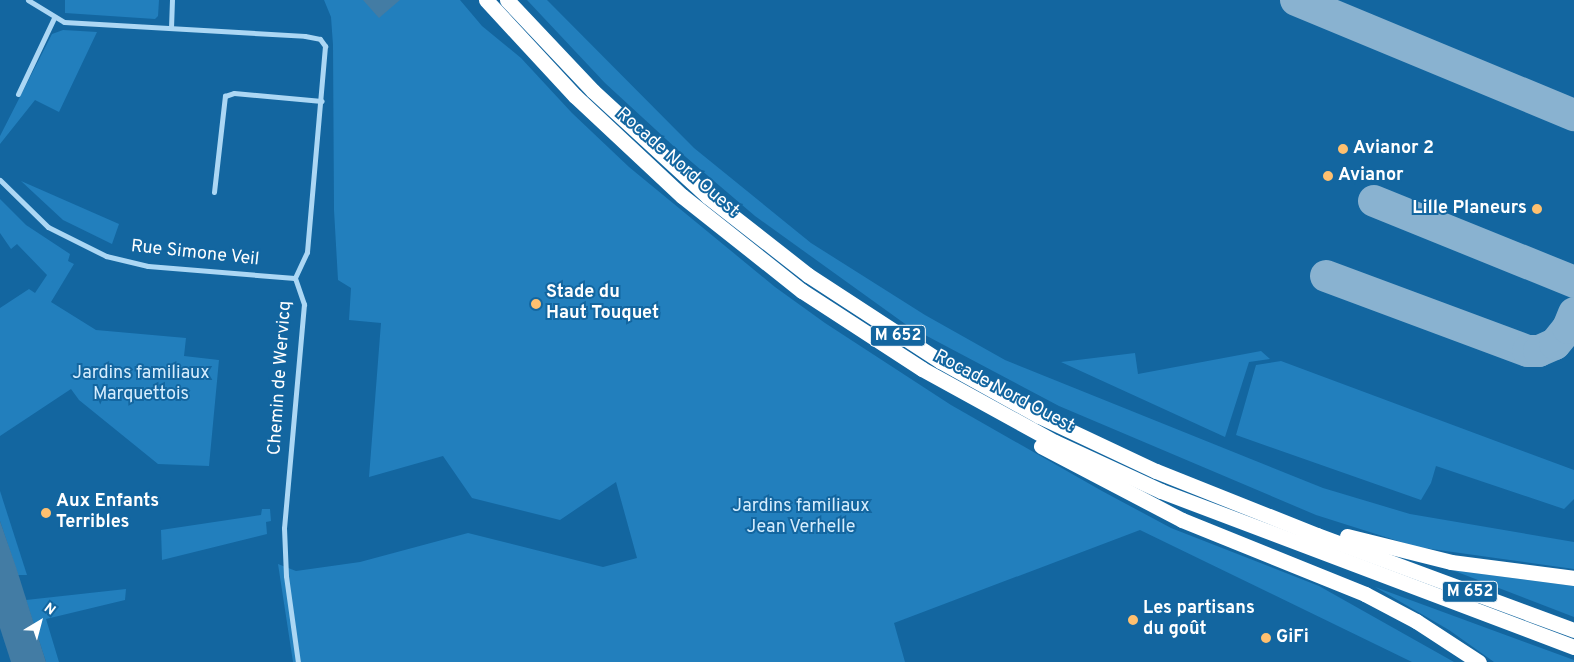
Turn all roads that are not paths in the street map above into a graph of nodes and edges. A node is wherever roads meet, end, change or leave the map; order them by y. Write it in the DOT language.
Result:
graph roads {
  1 [pos="28,0"];
  2 [pos="172,0"];
  3 [pos="486,0"];
  4 [pos="507,0"];
  5 [pos="54,18"];
  6 [pos="171,28"];
  7 [pos="18,94"];
  8 [pos="322,101"];
  9 [pos="0,180"];
  10 [pos="214,192"];
  11 [pos="294,278"];
  12 [pos="953,388"];
  13 [pos="1124,458"];
  14 [pos="1574,578"];
  15 [pos="1574,630"];
  16 [pos="1574,647"];
  17 [pos="298,662"];
  18 [pos="1479,662"];
  1 -- 5 [label="street"];
  2 -- 6 [label="street"];
  3 -- 12 [label="highway, Rocade Nord Ouest / M 652"];
  4 -- 13 [label="highway, Rocade Nord Ouest / M 652"];
  5 -- 6 [label="street"];
  5 -- 7 [label="street"];
  6 -- 8 [label="street, Chemin de Wervicq"];
  8 -- 10 [label="street"];
  8 -- 11 [label="street, Chemin de Wervicq"];
  9 -- 11 [label="street, Rue Simone Veil"];
  11 -- 17 [label="street, Chemin de Wervicq"];
  12 -- 16 [label="highway, Rocade Nord Ouest / M 652"];
  12 -- 18 [label="highway"];
  13 -- 14 [label="highway"];
  13 -- 15 [label="highway, Rocade Nord Ouest / M 652"];
}
